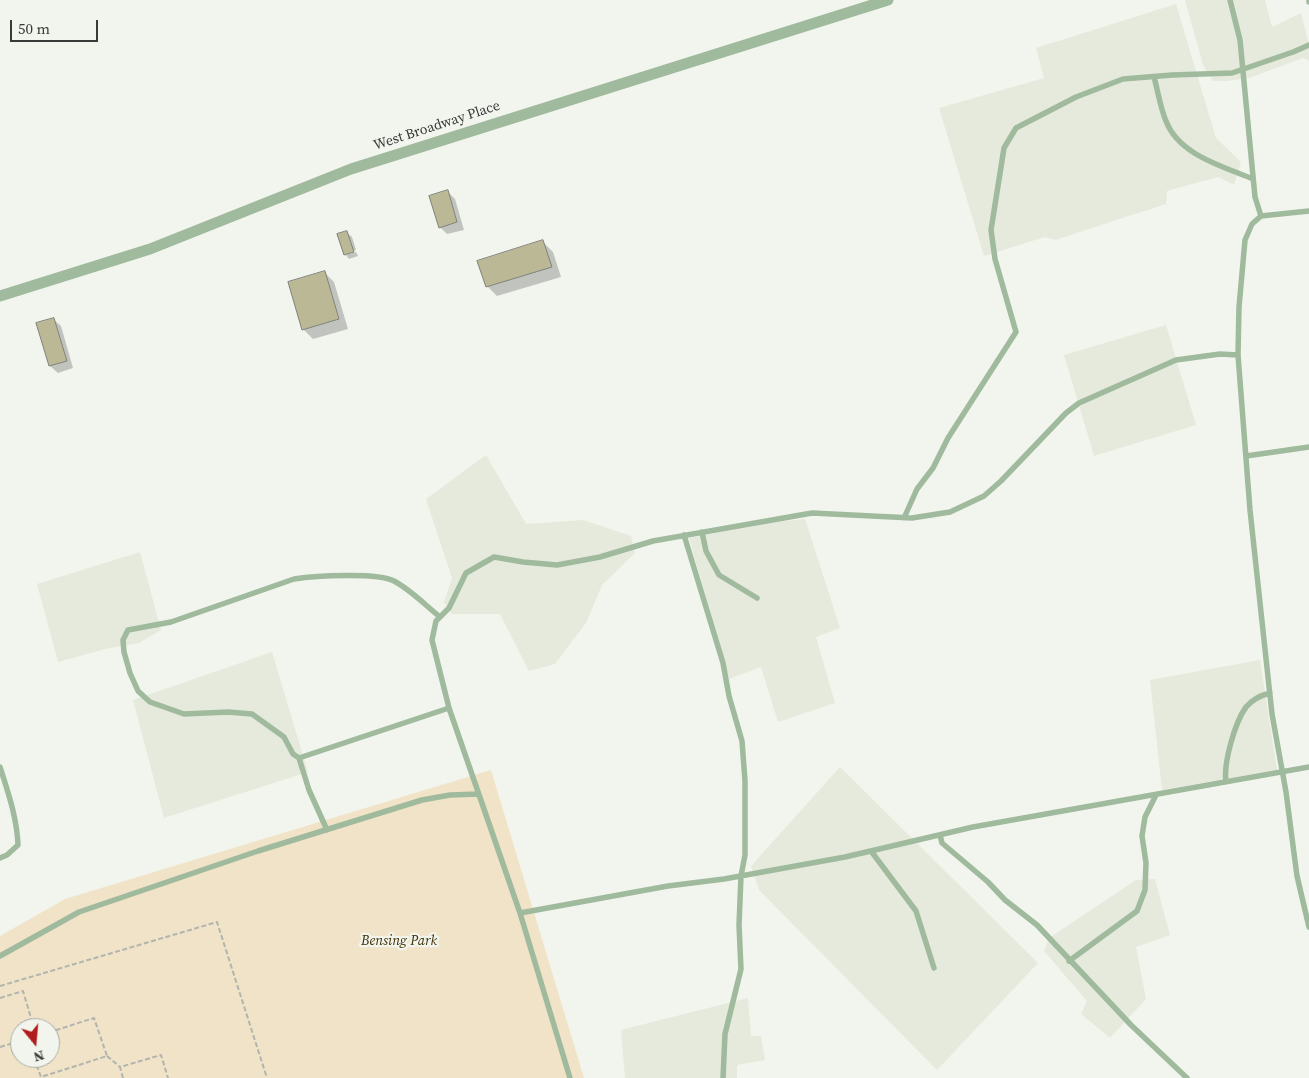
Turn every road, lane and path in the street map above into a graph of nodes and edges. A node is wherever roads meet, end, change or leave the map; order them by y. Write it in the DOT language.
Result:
graph roads {
  1 [pos="888,0"];
  2 [pos="1230,0"];
  3 [pos="1309,44"];
  4 [pos="1243,70"];
  5 [pos="1154,77"];
  6 [pos="1253,179"];
  7 [pos="1309,211"];
  8 [pos="1261,216"];
  9 [pos="0,296"];
  10 [pos="1238,355"];
  11 [pos="1309,447"];
  12 [pos="1246,456"];
  13 [pos="904,518"];
  14 [pos="702,532"];
  15 [pos="684,535"];
  16 [pos="757,598"];
  17 [pos="440,617"];
  18 [pos="1270,693"];
  19 [pos="449,708"];
  20 [pos="299,758"];
  21 [pos="1309,766"];
  22 [pos="0,767"];
  23 [pos="1281,772"];
  24 [pos="1226,782"];
  25 [pos="478,794"];
  26 [pos="1156,795"];
  27 [pos="327,830"];
  28 [pos="940,835"];
  29 [pos="871,851"];
  30 [pos="0,858"];
  31 [pos="741,876"];
  32 [pos="520,913"];
  33 [pos="1309,927"];
  34 [pos="0,956"];
  35 [pos="1069,960"];
  36 [pos="934,968"];
  37 [pos="0,986"];
  38 [pos="0,998"];
  39 [pos="31,1018"];
  40 [pos="60,1029"];
  41 [pos="107,1056"];
  42 [pos="120,1067"];
  43 [pos="38,1068"];
  44 [pos="50,1074"];
  45 [pos="51,1078"];
  46 [pos="123,1078"];
  47 [pos="168,1078"];
  48 [pos="267,1078"];
  49 [pos="570,1078"];
  50 [pos="723,1078"];
  51 [pos="1187,1078"];
  1 -- 9 [label="street, West Broadway Place"];
  2 -- 4 [label="lane"];
  3 -- 4 [label="lane"];
  4 -- 5 [label="lane"];
  4 -- 6 [label="lane"];
  5 -- 6 [label="lane"];
  5 -- 13 [label="lane"];
  6 -- 8 [label="lane"];
  7 -- 8 [label="lane"];
  8 -- 10 [label="lane"];
  10 -- 12 [label="lane"];
  10 -- 13 [label="lane"];
  11 -- 12 [label="lane"];
  12 -- 18 [label="lane"];
  13 -- 14 [label="lane"];
  14 -- 15 [label="lane"];
  14 -- 16 [label="lane"];
  15 -- 17 [label="lane"];
  15 -- 31 [label="lane"];
  17 -- 19 [label="lane"];
  17 -- 20 [label="lane"];
  18 -- 23 [label="lane"];
  18 -- 24 [label="lane"];
  19 -- 20 [label="lane"];
  19 -- 25 [label="lane"];
  20 -- 27 [label="lane"];
  21 -- 23 [label="lane"];
  22 -- 30 [label="lane"];
  23 -- 24 [label="lane"];
  23 -- 33 [label="lane"];
  24 -- 26 [label="lane"];
  25 -- 27 [label="lane"];
  25 -- 32 [label="lane"];
  26 -- 28 [label="lane"];
  26 -- 35 [label="lane"];
  27 -- 34 [label="lane"];
  28 -- 29 [label="lane"];
  28 -- 35 [label="lane"];
  29 -- 31 [label="lane"];
  29 -- 36 [label="lane"];
  31 -- 32 [label="lane"];
  31 -- 50 [label="lane"];
  32 -- 49 [label="lane"];
  35 -- 51 [label="lane"];
  37 -- 48 [label="path"];
  38 -- 39 [label="path"];
  40 -- 41 [label="path"];
  41 -- 42 [label="path"];
  41 -- 44 [label="path"];
  42 -- 46 [label="path"];
  42 -- 47 [label="path"];
  43 -- 44 [label="path"];
  44 -- 45 [label="path"];
}
